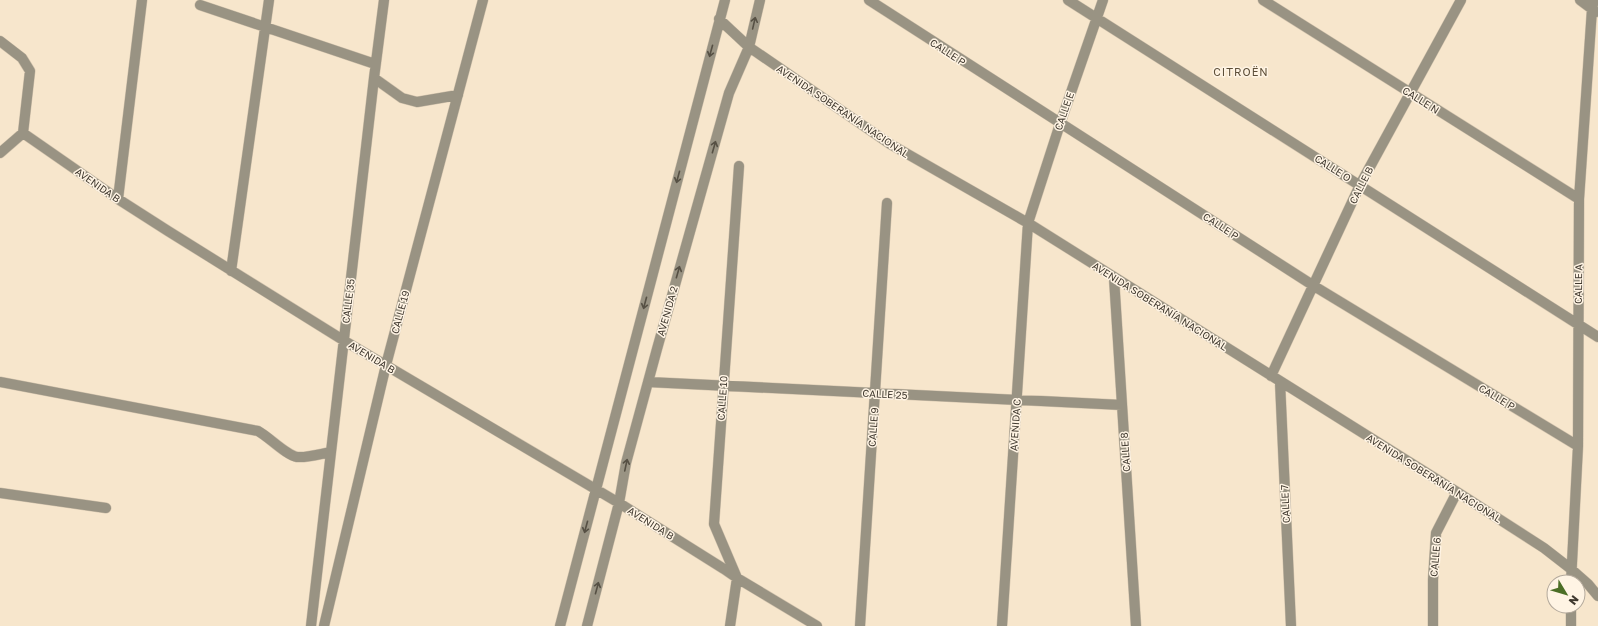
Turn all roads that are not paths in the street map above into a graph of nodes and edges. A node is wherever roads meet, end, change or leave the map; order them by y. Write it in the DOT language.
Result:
graph roads {
  1 [pos="142,0"];
  2 [pos="269,0"];
  3 [pos="384,0"];
  4 [pos="483,0"];
  5 [pos="724,0"];
  6 [pos="760,0"];
  7 [pos="869,0"];
  8 [pos="1068,0"];
  9 [pos="1103,0"];
  10 [pos="1263,0"];
  11 [pos="1461,0"];
  12 [pos="1580,0"];
  13 [pos="200,5"];
  14 [pos="1595,7"];
  15 [pos="1097,18"];
  16 [pos="719,20"];
  17 [pos="265,28"];
  18 [pos="0,40"];
  19 [pos="748,47"];
  20 [pos="375,64"];
  21 [pos="374,78"];
  22 [pos="1410,93"];
  23 [pos="458,95"];
  24 [pos="1060,124"];
  25 [pos="23,132"];
  26 [pos="0,152"];
  27 [pos="739,166"];
  28 [pos="1360,185"];
  29 [pos="118,199"];
  30 [pos="1579,199"];
  31 [pos="887,204"];
  32 [pos="1028,223"];
  33 [pos="231,271"];
  34 [pos="1114,278"];
  35 [pos="1314,286"];
  36 [pos="1578,323"];
  37 [pos="1598,337"];
  38 [pos="343,340"];
  39 [pos="386,366"];
  40 [pos="1271,376"];
  41 [pos="0,382"];
  42 [pos="648,382"];
  43 [pos="1280,382"];
  44 [pos="723,386"];
  45 [pos="875,393"];
  46 [pos="1017,400"];
  47 [pos="1122,405"];
  48 [pos="1578,446"];
  49 [pos="331,452"];
  50 [pos="596,490"];
  51 [pos="1457,492"];
  52 [pos="0,493"];
  53 [pos="619,503"];
  54 [pos="106,508"];
  55 [pos="1572,569"];
  56 [pos="1572,574"];
  57 [pos="737,578"];
  58 [pos="1598,596"];
  59 [pos="1571,614"];
  60 [pos="311,626"];
  61 [pos="324,626"];
  62 [pos="560,626"];
  63 [pos="587,626"];
  64 [pos="730,626"];
  65 [pos="817,626"];
  66 [pos="860,626"];
  67 [pos="1002,626"];
  68 [pos="1136,626"];
  69 [pos="1291,626"];
  70 [pos="1433,626"];
  71 [pos="1571,626"];
  1 -- 29 [label="street"];
  2 -- 17 [label="street"];
  3 -- 20 [label="street, CALLE 35"];
  4 -- 23 [label="street, CALLE 19"];
  5 -- 16 [label="street"];
  19 -- 6 [label="street, AVENIDA 2, one-way"];
  7 -- 24 [label="street, CALLE P"];
  8 -- 15 [label="street, CALLE O"];
  9 -- 15 [label="street, CALLE E"];
  10 -- 22 [label="street, CALLE N"];
  11 -- 22 [label="street, CALLE B"];
  12 -- 14 [label="street"];
  13 -- 17 [label="street"];
  14 -- 30 [label="street, CALLE A"];
  15 -- 24 [label="street, CALLE E"];
  15 -- 28 [label="street, CALLE O"];
  16 -- 19 [label="street, AVENIDA SOBERANÍA NACIONAL"];
  16 -- 50 [label="street, one-way"];
  17 -- 20 [label="street"];
  17 -- 33 [label="street"];
  18 -- 25 [label="street"];
  19 -- 32 [label="street, AVENIDA SOBERANÍA NACIONAL"];
  42 -- 19 [label="street, AVENIDA 2, one-way"];
  20 -- 21 [label="street, CALLE 35"];
  21 -- 23 [label="street"];
  21 -- 38 [label="street, CALLE 35"];
  22 -- 28 [label="street, CALLE B"];
  22 -- 30 [label="street, CALLE N"];
  23 -- 39 [label="street, CALLE 19"];
  24 -- 32 [label="street, CALLE E"];
  24 -- 35 [label="street, CALLE P"];
  25 -- 26 [label="street"];
  25 -- 29 [label="street, AVENIDA B"];
  27 -- 44 [label="street, CALLE 10"];
  28 -- 35 [label="street, CALLE B"];
  28 -- 36 [label="street, CALLE O"];
  29 -- 33 [label="street, AVENIDA B"];
  30 -- 36 [label="street, CALLE A"];
  31 -- 45 [label="street, CALLE 9"];
  32 -- 34 [label="street, AVENIDA SOBERANÍA NACIONAL"];
  32 -- 46 [label="street, AVENIDA C"];
  33 -- 38 [label="street, AVENIDA B"];
  34 -- 40 [label="street, AVENIDA SOBERANÍA NACIONAL"];
  34 -- 47 [label="street, CALLE 8"];
  35 -- 40 [label="street, CALLE B"];
  35 -- 48 [label="street, CALLE P"];
  36 -- 37 [label="street, CALLE O"];
  36 -- 48 [label="street, CALLE A"];
  38 -- 39 [label="street, AVENIDA B"];
  38 -- 49 [label="street, CALLE 35"];
  39 -- 50 [label="street, AVENIDA B"];
  39 -- 61 [label="street, CALLE 19"];
  40 -- 43 [label="street, AVENIDA SOBERANÍA NACIONAL"];
  41 -- 49 [label="street"];
  42 -- 44 [label="street, CALLE 25"];
  53 -- 42 [label="street, AVENIDA 2, one-way"];
  43 -- 51 [label="street, AVENIDA SOBERANÍA NACIONAL"];
  43 -- 69 [label="street, CALLE 7"];
  44 -- 45 [label="street, CALLE 25"];
  44 -- 57 [label="street, CALLE 10"];
  45 -- 46 [label="street, CALLE 25"];
  45 -- 66 [label="street, CALLE 9"];
  46 -- 47 [label="street, CALLE 25"];
  46 -- 67 [label="street, AVENIDA C"];
  47 -- 68 [label="street, CALLE 8"];
  48 -- 55 [label="street, CALLE A"];
  49 -- 60 [label="street, CALLE 35"];
  50 -- 53 [label="street, AVENIDA B"];
  50 -- 62 [label="street, one-way"];
  51 -- 55 [label="street, AVENIDA SOBERANÍA NACIONAL"];
  51 -- 70 [label="street, CALLE 6"];
  52 -- 54 [label="street"];
  53 -- 57 [label="street, AVENIDA B"];
  63 -- 53 [label="street, AVENIDA 2, one-way"];
  55 -- 56 [label="street, CALLE A"];
  55 -- 58 [label="street, AVENIDA SOBERANÍA NACIONAL"];
  57 -- 64 [label="street"];
  57 -- 65 [label="street, AVENIDA B"];
  59 -- 71 [label="street"];
}
